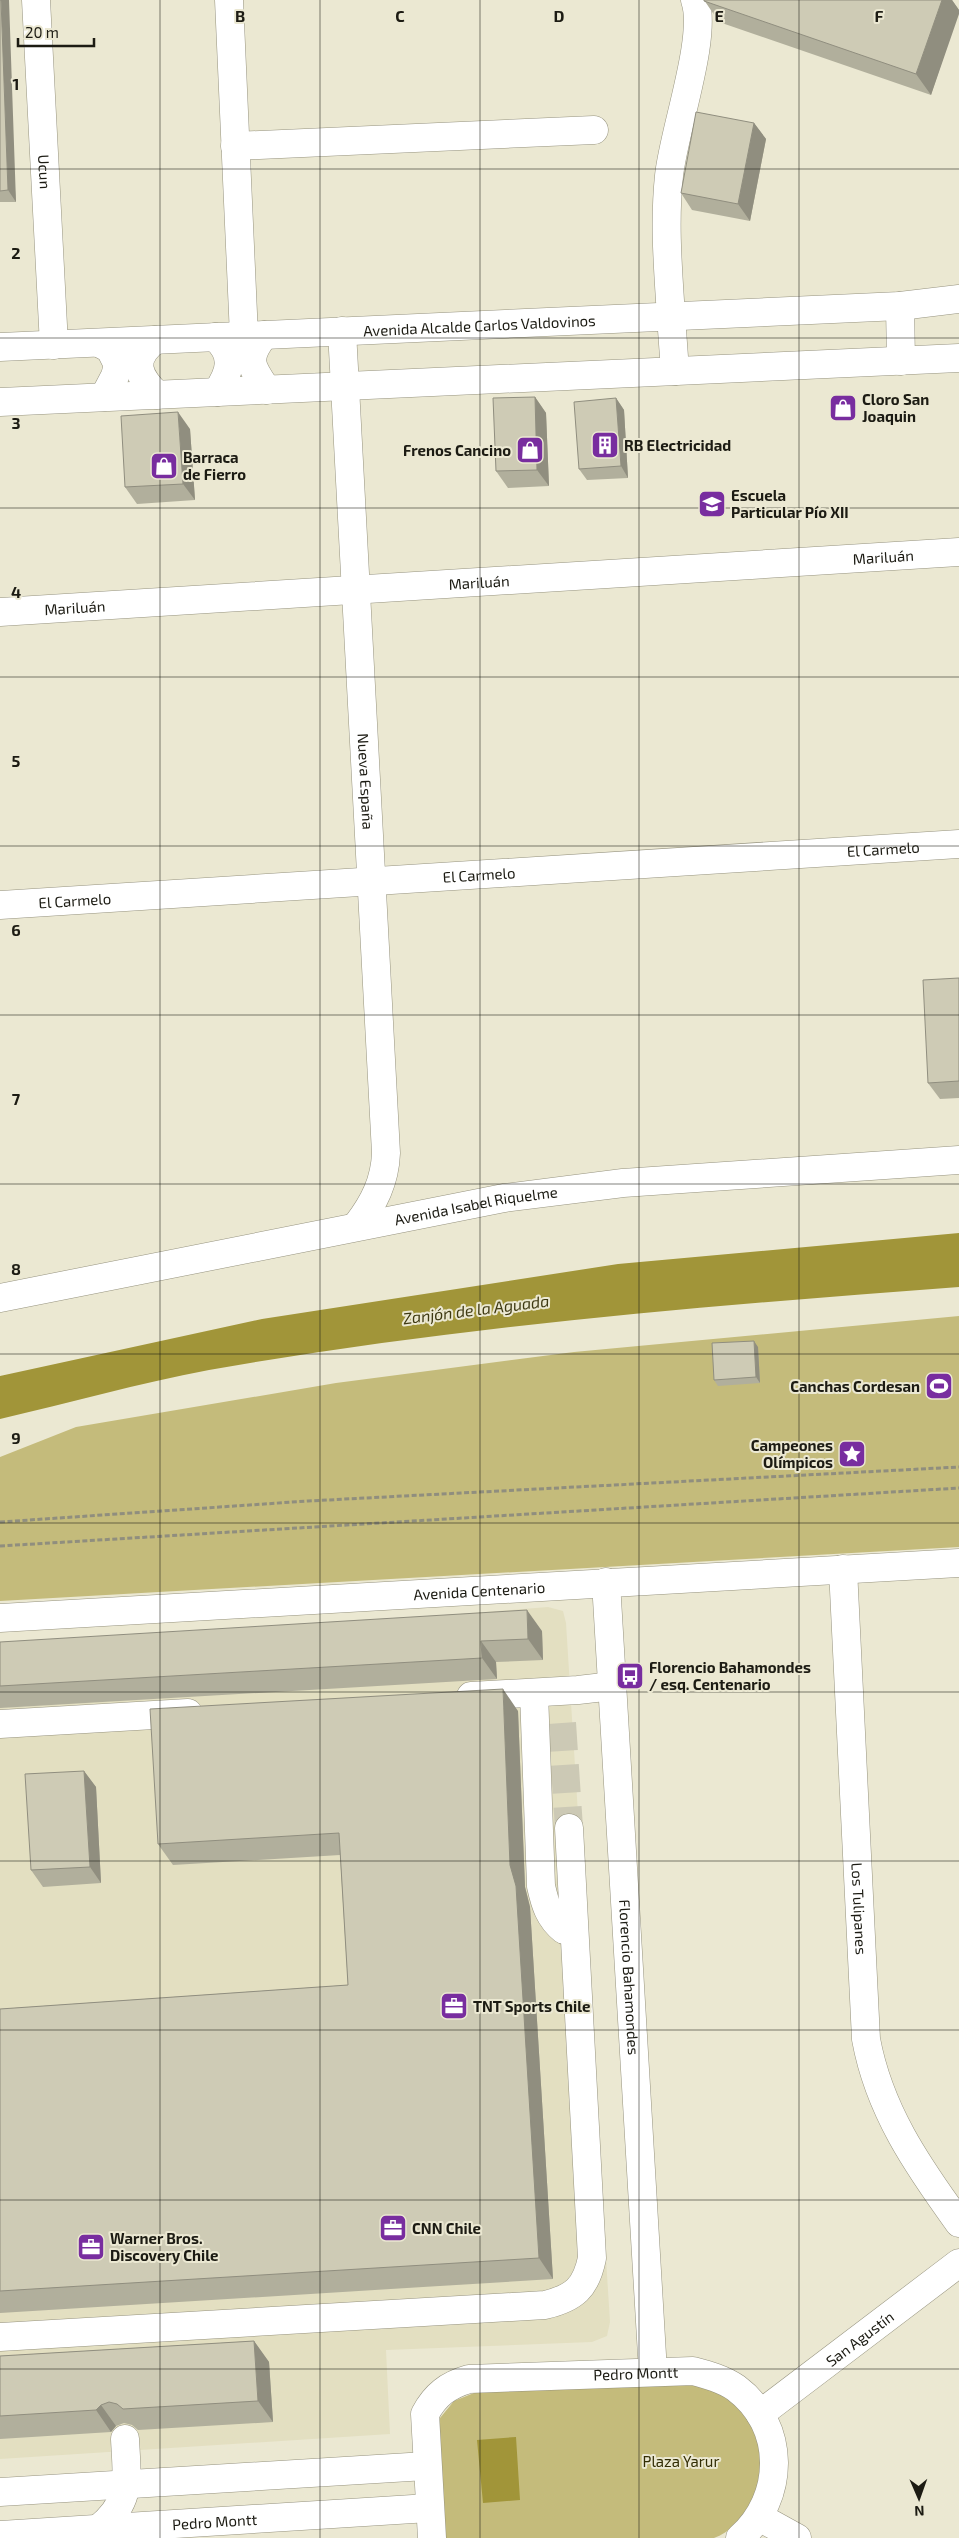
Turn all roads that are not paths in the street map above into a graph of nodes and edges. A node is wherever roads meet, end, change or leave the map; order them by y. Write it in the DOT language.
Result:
graph roads {
  1 [pos="36,0"];
  2 [pos="229,0"];
  3 [pos="695,0"];
  4 [pos="594,130"];
  5 [pos="235,146"];
  6 [pos="959,299"];
  7 [pos="900,306"];
  8 [pos="671,316"];
  9 [pos="342,331"];
  10 [pos="254,335"];
  11 [pos="215,337"];
  12 [pos="155,340"];
  13 [pos="99,343"];
  14 [pos="54,345"];
  15 [pos="0,347"];
  16 [pos="959,358"];
  17 [pos="901,361"];
  18 [pos="675,371"];
  19 [pos="344,386"];
  20 [pos="267,390"];
  21 [pos="217,392"];
  22 [pos="157,395"];
  23 [pos="104,397"];
  24 [pos="0,402"];
  25 [pos="959,552"];
  26 [pos="356,590"];
  27 [pos="0,612"];
  28 [pos="959,844"];
  29 [pos="372,882"];
  30 [pos="0,905"];
  31 [pos="959,1160"];
  32 [pos="357,1226"];
  33 [pos="0,1298"];
  34 [pos="959,1563"];
  35 [pos="843,1569"];
  36 [pos="606,1582"];
  37 [pos="0,1618"];
  38 [pos="612,1686"];
  39 [pos="534,1693"];
  40 [pos="445,1698"];
  41 [pos="217,1711"];
  42 [pos="0,1724"];
  43 [pos="568,1828"];
  44 [pos="574,1930"];
  45 [pos="959,2223"];
  46 [pos="959,2262"];
  47 [pos="0,2337"];
  48 [pos="653,2372"];
  49 [pos="760,2414"];
  50 [pos="125,2439"];
  51 [pos="426,2466"];
  52 [pos="206,2479"];
  53 [pos="127,2484"];
  54 [pos="0,2492"];
  55 [pos="429,2508"];
  56 [pos="759,2517"];
  57 [pos="98,2529"];
  58 [pos="212,2530"];
  59 [pos="0,2535"];
  60 [pos="432,2538"];
  61 [pos="740,2538"];
  62 [pos="797,2538"];
  1 -- 14 [label="main road, Ucun"];
  2 -- 5 [label="main road"];
  3 -- 8 [label="main road"];
  4 -- 5 [label="main road"];
  5 -- 10 [label="main road"];
  6 -- 7 [label="main road, Avenida Alcalde Carlos Valdovinos"];
  7 -- 8 [label="main road, Avenida Alcalde Carlos Valdovinos"];
  7 -- 17 [label="main road"];
  8 -- 9 [label="main road, Avenida Alcalde Carlos Valdovinos"];
  8 -- 18 [label="main road"];
  9 -- 10 [label="main road, Avenida Alcalde Carlos Valdovinos"];
  9 -- 19 [label="main road, Nueva España"];
  10 -- 11 [label="main road, Avenida Alcalde Carlos Valdovinos"];
  10 -- 20 [label="main road"];
  11 -- 12 [label="main road, Avenida Alcalde Carlos Valdovinos"];
  11 -- 21 [label="main road"];
  12 -- 13 [label="main road, Avenida Alcalde Carlos Valdovinos"];
  12 -- 22 [label="main road"];
  13 -- 14 [label="main road, Avenida Alcalde Carlos Valdovinos"];
  13 -- 23 [label="main road"];
  14 -- 15 [label="main road, Avenida Alcalde Carlos Valdovinos"];
  16 -- 17 [label="main road"];
  17 -- 18 [label="main road"];
  18 -- 19 [label="main road"];
  19 -- 20 [label="main road"];
  19 -- 26 [label="main road, Nueva España"];
  20 -- 21 [label="main road"];
  21 -- 22 [label="main road"];
  22 -- 23 [label="main road"];
  23 -- 24 [label="main road"];
  25 -- 26 [label="main road, Mariluán"];
  26 -- 27 [label="main road, Mariluán"];
  26 -- 29 [label="main road, Nueva España"];
  28 -- 29 [label="main road, El Carmelo"];
  29 -- 30 [label="main road, El Carmelo"];
  29 -- 32 [label="main road, Nueva España"];
  31 -- 32 [label="main road, Avenida Isabel Riquelme"];
  32 -- 33 [label="main road, Avenida Isabel Riquelme"];
  34 -- 35 [label="main road, Avenida Centenario"];
  35 -- 36 [label="main road, Avenida Centenario"];
  35 -- 45 [label="main road, Los Tulipanes"];
  36 -- 37 [label="main road, Avenida Centenario"];
  36 -- 38 [label="main road, Florencio Bahamondes"];
  38 -- 39 [label="main road"];
  38 -- 48 [label="main road, Florencio Bahamondes"];
  39 -- 40 [label="main road"];
  39 -- 44 [label="main road"];
  41 -- 42 [label="main road"];
  43 -- 44 [label="main road"];
  44 -- 47 [label="main road"];
  46 -- 49 [label="main road, San Agustín"];
  48 -- 49 [label="main road, Pedro Montt"];
  48 -- 51 [label="main road, Pedro Montt"];
  49 -- 56 [label="main road, Pedro Montt"];
  50 -- 53 [label="main road"];
  51 -- 52 [label="main road"];
  51 -- 55 [label="main road, Pedro Montt"];
  52 -- 53 [label="main road"];
  52 -- 58 [label="main road"];
  53 -- 54 [label="main road"];
  53 -- 57 [label="main road"];
  55 -- 58 [label="main road, Pedro Montt"];
  55 -- 60 [label="main road, Pedro Montt"];
  56 -- 61 [label="main road, Pedro Montt"];
  56 -- 62 [label="main road"];
  57 -- 58 [label="main road, Pedro Montt"];
  57 -- 59 [label="main road, Pedro Montt"];
}
